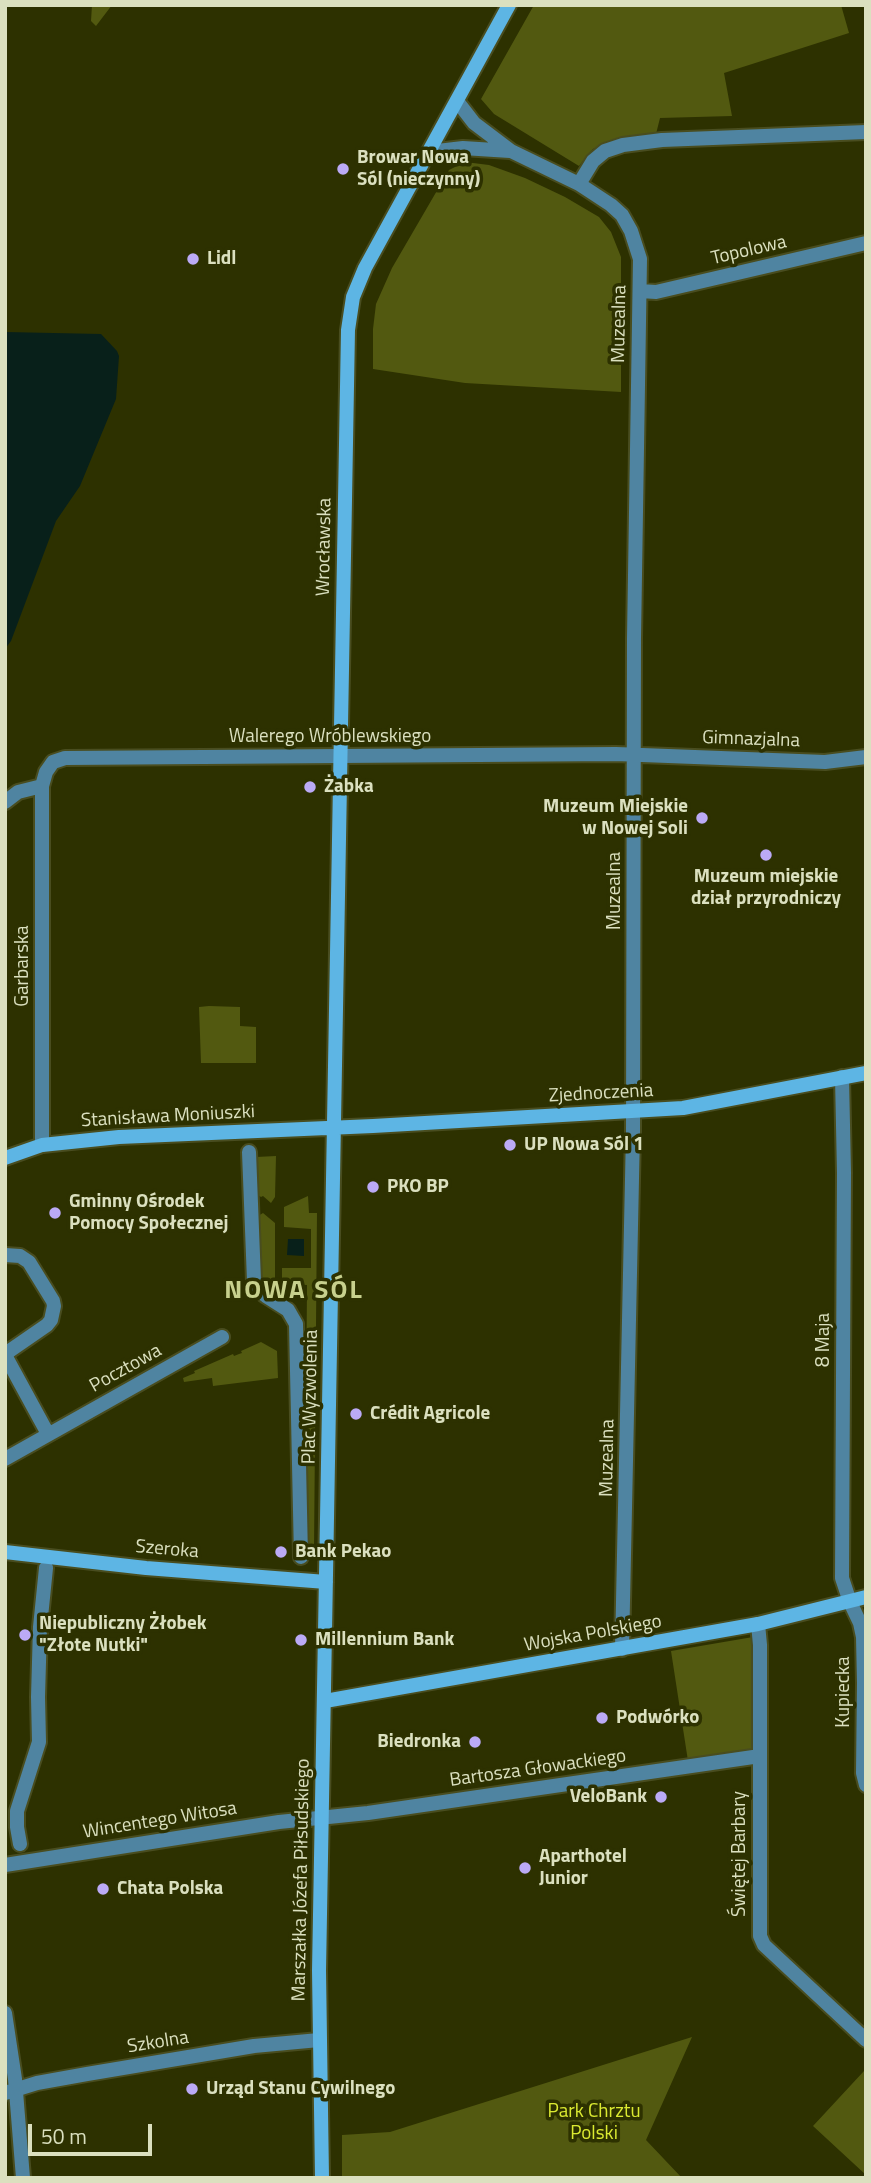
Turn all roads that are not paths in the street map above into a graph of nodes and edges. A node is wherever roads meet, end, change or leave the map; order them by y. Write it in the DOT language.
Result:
graph roads {
  1 [pos="509,5"];
  2 [pos="457,101"];
  3 [pos="866,132"];
  4 [pos="511,151"];
  5 [pos="429,152"];
  6 [pos="579,184"];
  7 [pos="866,243"];
  8 [pos="640,291"];
  9 [pos="635,755"];
  10 [pos="341,756"];
  11 [pos="866,757"];
  12 [pos="42,786"];
  13 [pos="5,802"];
  14 [pos="866,1073"];
  15 [pos="842,1077"];
  16 [pos="633,1112"];
  17 [pos="335,1128"];
  18 [pos="42,1145"];
  19 [pos="249,1152"];
  20 [pos="5,1158"];
  21 [pos="5,1255"];
  22 [pos="222,1337"];
  23 [pos="5,1354"];
  24 [pos="48,1434"];
  25 [pos="5,1459"];
  26 [pos="5,1552"];
  27 [pos="301,1557"];
  28 [pos="46,1568"];
  29 [pos="326,1583"];
  30 [pos="866,1597"];
  31 [pos="850,1602"];
  32 [pos="758,1624"];
  33 [pos="622,1649"];
  34 [pos="325,1701"];
  35 [pos="760,1756"];
  36 [pos="866,1785"];
  37 [pos="322,1817"];
  38 [pos="20,1844"];
  39 [pos="5,1865"];
  40 [pos="5,2013"];
  41 [pos="319,2039"];
  42 [pos="866,2040"];
  43 [pos="11,2091"];
  44 [pos="23,2178"];
  45 [pos="322,2178"];
  1 -- 2 [label="street, Wrocławska"];
  2 -- 4 [label="street, Muzealna"];
  2 -- 5 [label="street, Wrocławska"];
  3 -- 6 [label="street"];
  4 -- 5 [label="street"];
  4 -- 6 [label="street, Muzealna"];
  5 -- 10 [label="street, Wrocławska"];
  6 -- 8 [label="street, Muzealna"];
  7 -- 8 [label="street, Topolowa"];
  8 -- 9 [label="street, Muzealna"];
  9 -- 10 [label="street, Walerego Wróblewskiego"];
  9 -- 11 [label="street, Gimnazjalna"];
  9 -- 16 [label="street, Muzealna"];
  10 -- 12 [label="street, Walerego Wróblewskiego"];
  10 -- 17 [label="street, Wrocławska"];
  12 -- 13 [label="street"];
  12 -- 18 [label="street, Garbarska"];
  14 -- 15 [label="street, Zjednoczenia"];
  15 -- 16 [label="street, Zjednoczenia"];
  15 -- 31 [label="street, 8 Maja"];
  16 -- 17 [label="street, Zjednoczenia"];
  16 -- 33 [label="street, Muzealna"];
  17 -- 18 [label="street, Stanisława Moniuszki"];
  17 -- 29 [label="street, Plac Wyzwolenia"];
  18 -- 20 [label="street, Stanisława Moniuszki"];
  19 -- 27 [label="street"];
  21 -- 23 [label="street"];
  22 -- 24 [label="street, Pocztowa"];
  23 -- 24 [label="street"];
  24 -- 25 [label="street, Pocztowa"];
  26 -- 29 [label="street, Szeroka"];
  28 -- 38 [label="street"];
  29 -- 34 [label="street, Marszałka Józefa Piłsudskiego"];
  30 -- 31 [label="street, Wojska Polskiego"];
  31 -- 32 [label="street, Wojska Polskiego"];
  31 -- 36 [label="street, Kupiecka"];
  32 -- 33 [label="street, Wojska Polskiego"];
  32 -- 35 [label="street, Świętej Barbary"];
  33 -- 34 [label="street, Wojska Polskiego"];
  34 -- 37 [label="street, Marszałka Józefa Piłsudskiego"];
  35 -- 37 [label="street, Bartosza Głowackiego"];
  35 -- 42 [label="street, Świętej Barbary"];
  37 -- 39 [label="street, Wincentego Witosa"];
  37 -- 41 [label="street, Marszałka Józefa Piłsudskiego"];
  40 -- 43 [label="street"];
  41 -- 43 [label="street, Szkolna"];
  41 -- 45 [label="street, Marszałka Józefa Piłsudskiego"];
  43 -- 44 [label="street"];
}
